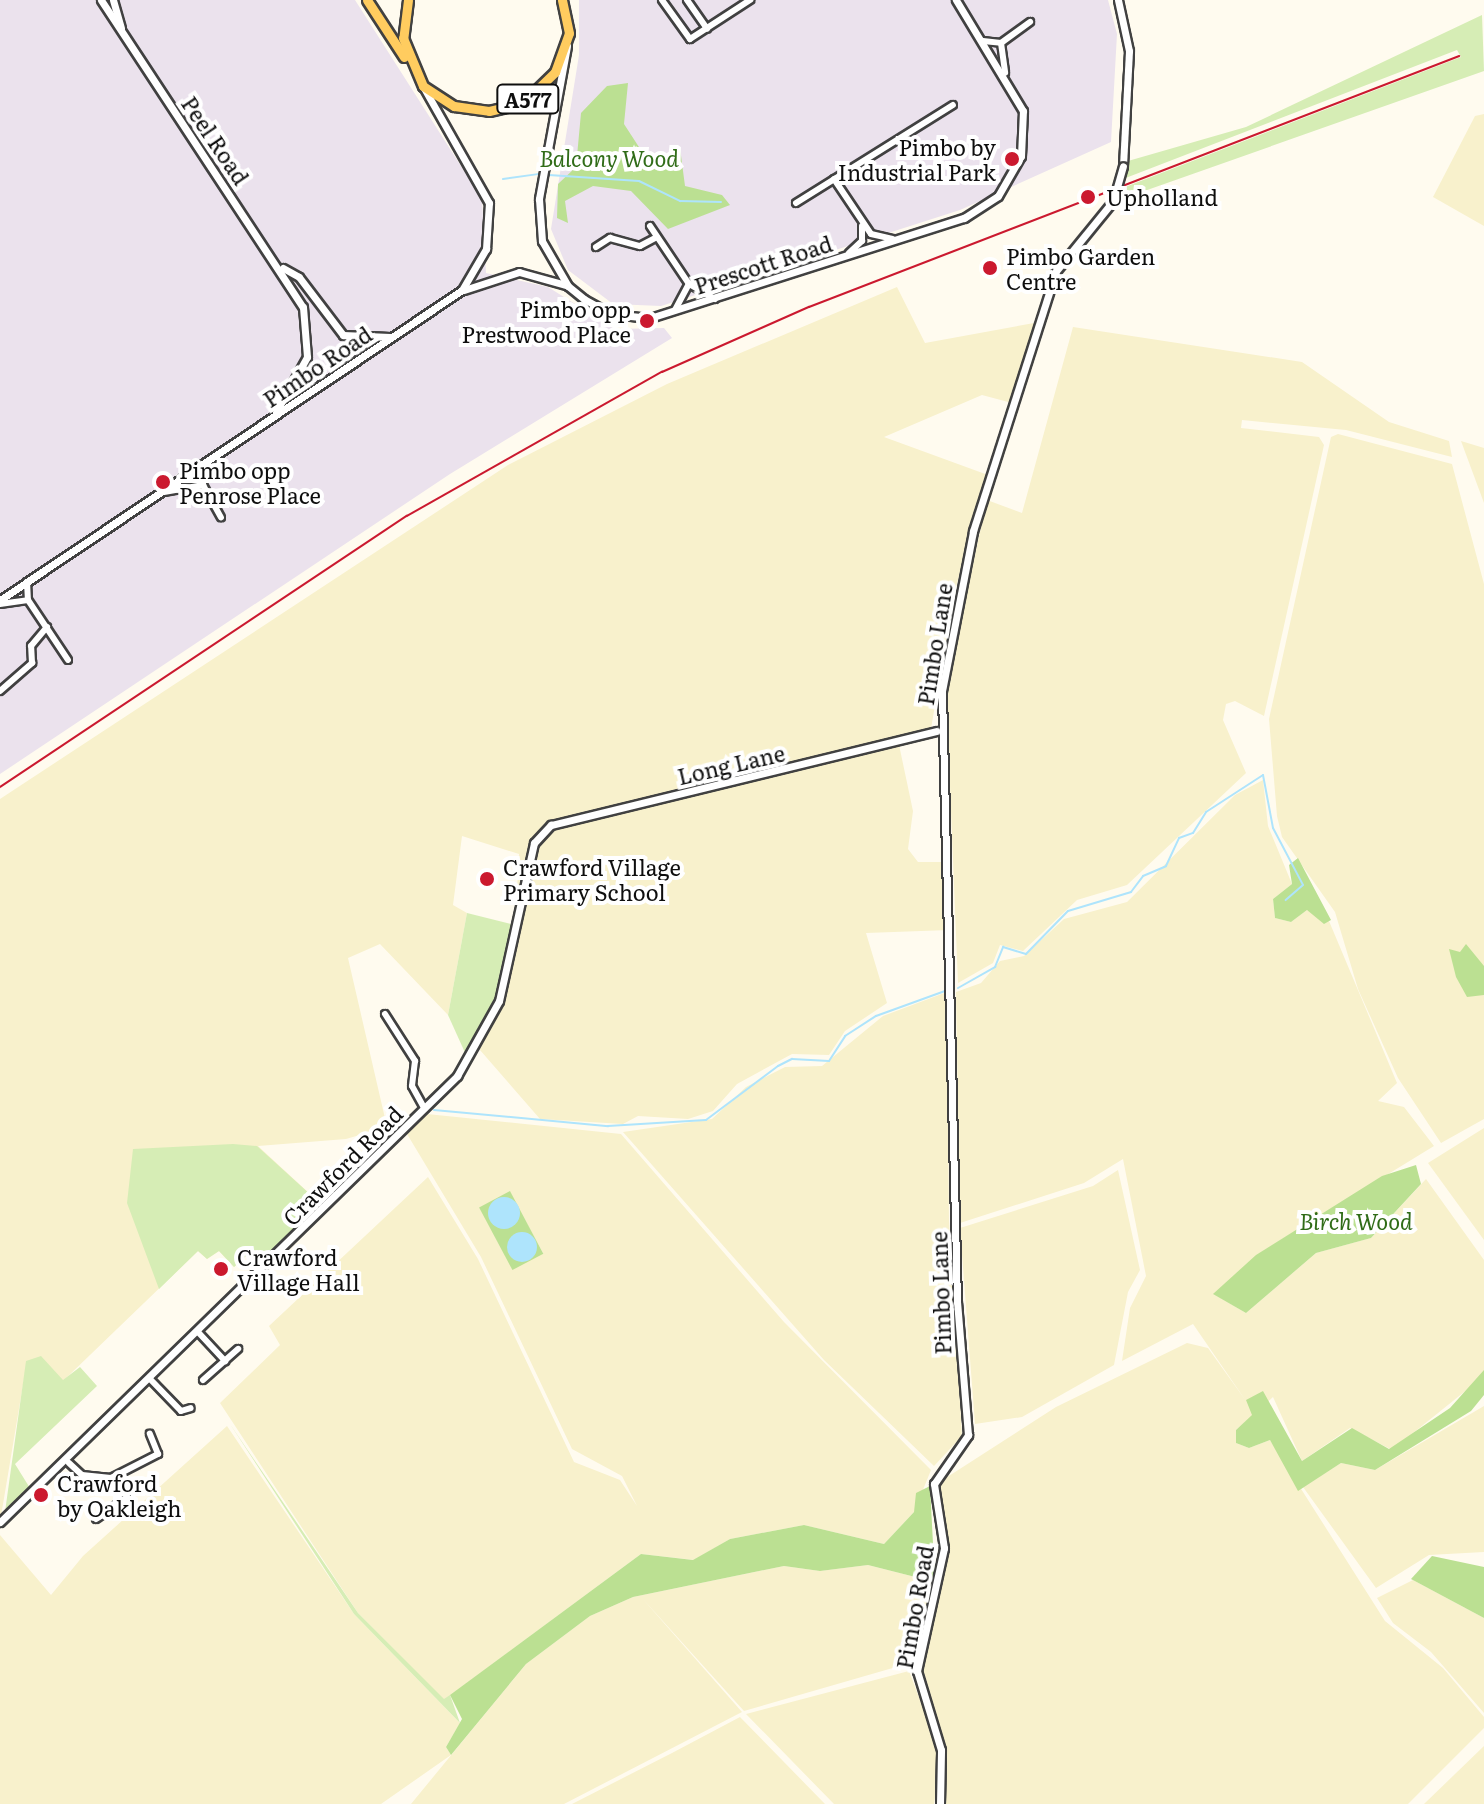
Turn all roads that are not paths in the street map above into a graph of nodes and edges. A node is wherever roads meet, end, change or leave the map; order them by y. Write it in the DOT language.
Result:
graph roads {
  1 [pos="101,0"];
  2 [pos="113,0"];
  3 [pos="367,0"];
  4 [pos="408,0"];
  5 [pos="562,0"];
  6 [pos="569,0"];
  7 [pos="662,0"];
  8 [pos="687,0"];
  9 [pos="750,0"];
  10 [pos="956,0"];
  11 [pos="1118,0"];
  12 [pos="1030,22"];
  13 [pos="569,23"];
  14 [pos="707,29"];
  15 [pos="122,33"];
  16 [pos="983,41"];
  17 [pos="1001,43"];
  18 [pos="567,44"];
  19 [pos="408,63"];
  20 [pos="1005,73"];
  21 [pos="423,86"];
  22 [pos="953,105"];
  23 [pos="834,179"];
  24 [pos="796,203"];
  25 [pos="861,223"];
  26 [pos="650,226"];
  27 [pos="657,237"];
  28 [pos="899,239"];
  29 [pos="596,247"];
  30 [pos="834,260"];
  31 [pos="281,267"];
  32 [pos="689,284"];
  33 [pos="568,286"];
  34 [pos="462,290"];
  35 [pos="715,299"];
  36 [pos="669,314"];
  37 [pos="394,336"];
  38 [pos="270,420"];
  39 [pos="202,466"];
  40 [pos="203,485"];
  41 [pos="161,493"];
  42 [pos="221,517"];
  43 [pos="27,582"];
  44 [pos="28,600"];
  45 [pos="0,602"];
  46 [pos="47,627"];
  47 [pos="68,660"];
  48 [pos="0,691"];
  49 [pos="937,731"];
  50 [pos="537,838"];
  51 [pos="385,1014"];
  52 [pos="425,1109"];
  53 [pos="198,1332"];
  54 [pos="238,1349"];
  55 [pos="225,1361"];
  56 [pos="151,1380"];
  57 [pos="203,1380"];
  58 [pos="191,1408"];
  59 [pos="150,1434"];
  60 [pos="69,1463"];
  61 [pos="945,1466"];
  62 [pos="116,1476"];
  63 [pos="96,1519"];
  64 [pos="0,1522"];
  65 [pos="940,1804"];
  1 -- 15 [label="street, Peel Road"];
  2 -- 15 [label="street, Peel Road"];
  3 -- 19 [label="main road, A577"];
  4 -- 19 [label="main road"];
  5 -- 13 [label="main road, A577"];
  6 -- 13 [label="main road, A577"];
  7 -- 14 [label="street"];
  8 -- 14 [label="street"];
  9 -- 14 [label="street"];
  10 -- 16 [label="street, Prescott Road"];
  11 -- 49 [label="street, Pimbo Lane, bridge"];
  12 -- 17 [label="street"];
  13 -- 18 [label="main road, A577"];
  15 -- 31 [label="street, Peel Road"];
  16 -- 17 [label="street"];
  16 -- 20 [label="street, Prescott Road"];
  17 -- 20 [label="street"];
  18 -- 21 [label="main road, A577"];
  18 -- 33 [label="street"];
  19 -- 21 [label="main road, A577"];
  20 -- 28 [label="street, Prescott Road"];
  21 -- 34 [label="street, Pimbo Road"];
  22 -- 23 [label="street"];
  23 -- 24 [label="street"];
  23 -- 25 [label="street"];
  25 -- 28 [label="street"];
  25 -- 30 [label="street"];
  26 -- 27 [label="street"];
  27 -- 29 [label="street"];
  27 -- 32 [label="street"];
  28 -- 30 [label="street, Prescott Road"];
  30 -- 35 [label="street, Prescott Road"];
  31 -- 37 [label="street, Peel Road"];
  31 -- 38 [label="street, Peel Road"];
  32 -- 35 [label="street"];
  32 -- 36 [label="street"];
  33 -- 34 [label="street, Prescott Road"];
  33 -- 36 [label="street, Prescott Road"];
  34 -- 37 [label="street, Pimbo Road"];
  35 -- 36 [label="street, Prescott Road"];
  37 -- 38 [label="street, Pimbo Road"];
  38 -- 39 [label="street, Pimbo Road"];
  39 -- 40 [label="street"];
  39 -- 41 [label="street, Pimbo Road"];
  40 -- 41 [label="street"];
  40 -- 42 [label="street"];
  41 -- 43 [label="street, Pimbo Road"];
  43 -- 44 [label="street"];
  43 -- 45 [label="street, Pimbo Road"];
  44 -- 45 [label="street"];
  44 -- 46 [label="street"];
  46 -- 47 [label="street"];
  46 -- 48 [label="street"];
  49 -- 50 [label="street, Long Lane"];
  49 -- 61 [label="street, Pimbo Lane"];
  50 -- 52 [label="street, Crawford Road"];
  51 -- 52 [label="street"];
  52 -- 53 [label="street, Crawford Road"];
  53 -- 55 [label="street"];
  53 -- 56 [label="street, Crawford Road"];
  54 -- 55 [label="street"];
  55 -- 57 [label="street"];
  56 -- 58 [label="street"];
  56 -- 60 [label="street, Crawford Road"];
  59 -- 62 [label="street"];
  60 -- 62 [label="street"];
  60 -- 64 [label="street, Crawford Road"];
  61 -- 65 [label="street, Pimbo Road"];
  62 -- 63 [label="street"];
}
